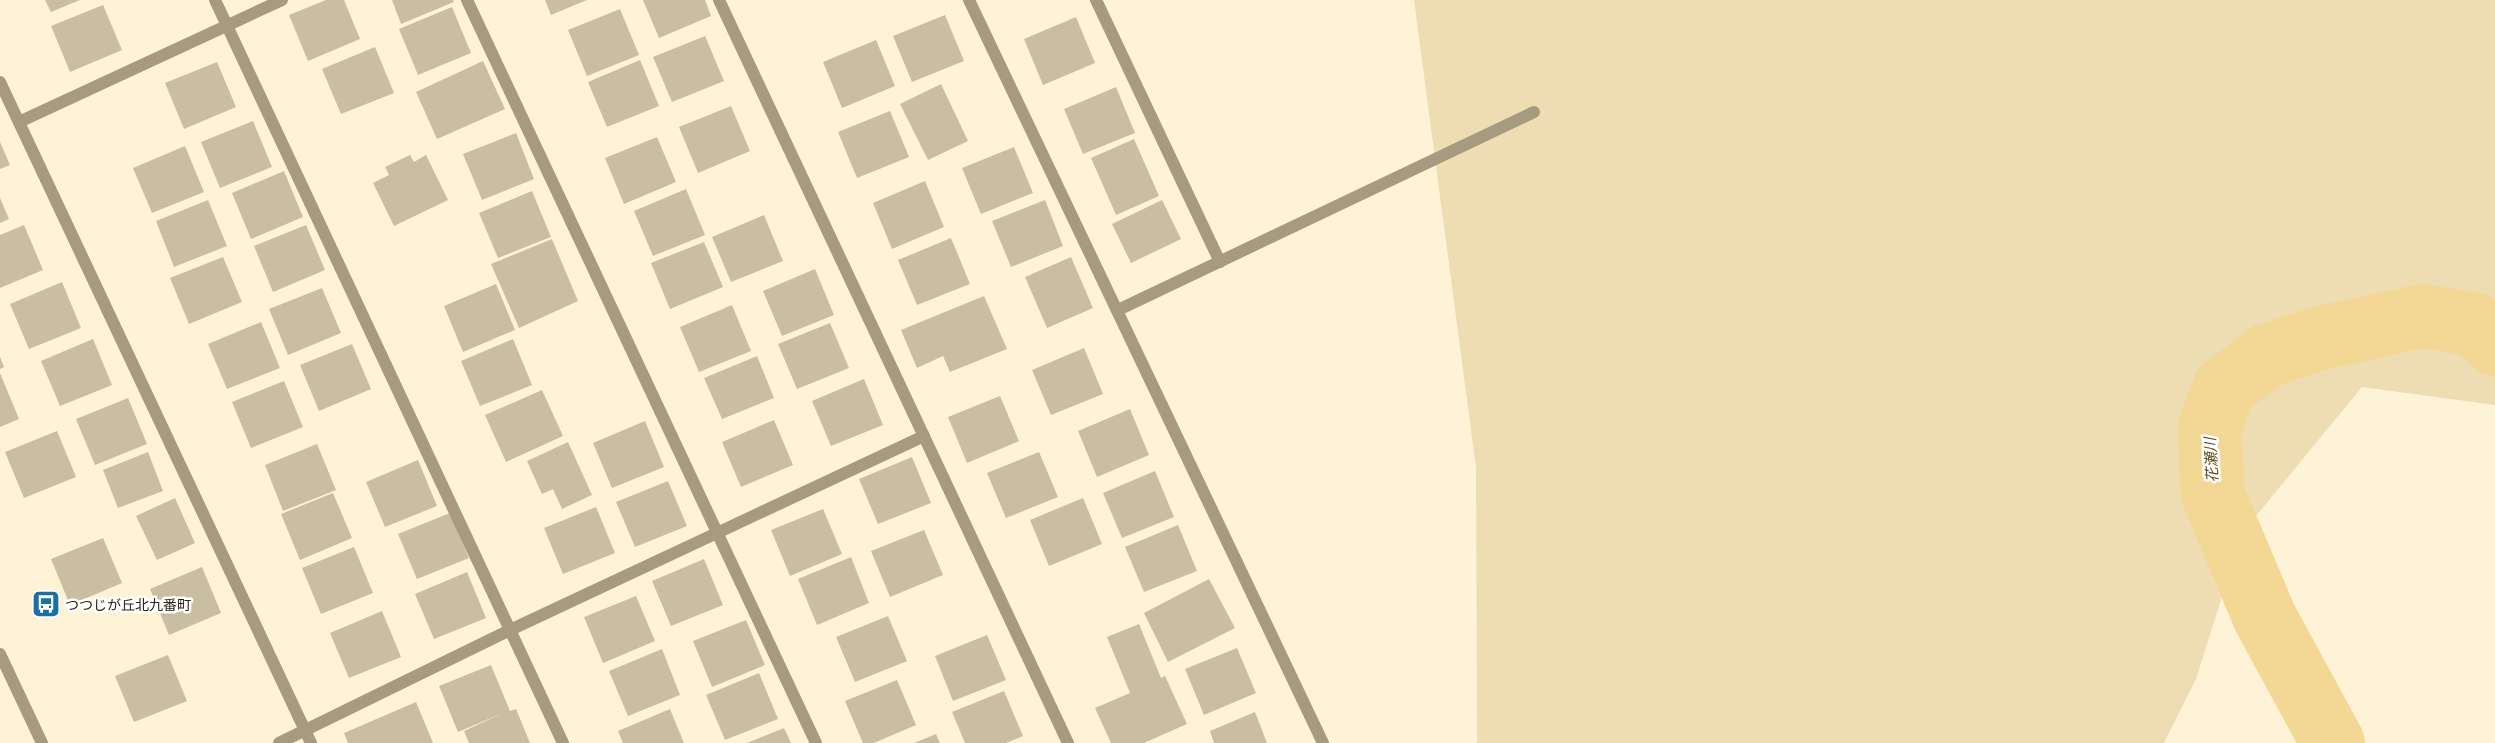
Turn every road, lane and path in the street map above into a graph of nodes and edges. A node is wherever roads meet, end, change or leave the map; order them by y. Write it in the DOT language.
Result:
graph roads {
  1 [pos="215,0"];
  2 [pos="282,0"];
  3 [pos="468,0"];
  4 [pos="719,0"];
  5 [pos="969,0"];
  6 [pos="1096,0"];
  7 [pos="228,26"];
  8 [pos="0,82"];
  9 [pos="1534,112"];
  10 [pos="19,122"];
  11 [pos="1220,262"];
  12 [pos="1118,310"];
  13 [pos="924,436"];
  14 [pos="718,533"];
  15 [pos="510,630"];
  16 [pos="0,654"];
  17 [pos="308,737"];
  18 [pos="42,743"];
  19 [pos="279,743"];
  20 [pos="563,743"];
  21 [pos="816,743"];
  22 [pos="1068,743"];
  23 [pos="1323,743"];
  1 -- 7 [label="street"];
  2 -- 7 [label="street"];
  3 -- 14 [label="street"];
  4 -- 13 [label="street"];
  5 -- 12 [label="street"];
  6 -- 11 [label="street"];
  7 -- 10 [label="street"];
  7 -- 15 [label="street"];
  8 -- 10 [label="street"];
  9 -- 11 [label="street"];
  10 -- 17 [label="street"];
  11 -- 12 [label="street"];
  12 -- 23 [label="street"];
  13 -- 14 [label="street"];
  13 -- 22 [label="street"];
  14 -- 15 [label="street"];
  14 -- 21 [label="street"];
  15 -- 17 [label="street"];
  15 -- 20 [label="street"];
  16 -- 18 [label="street"];
  17 -- 19 [label="street"];
}
